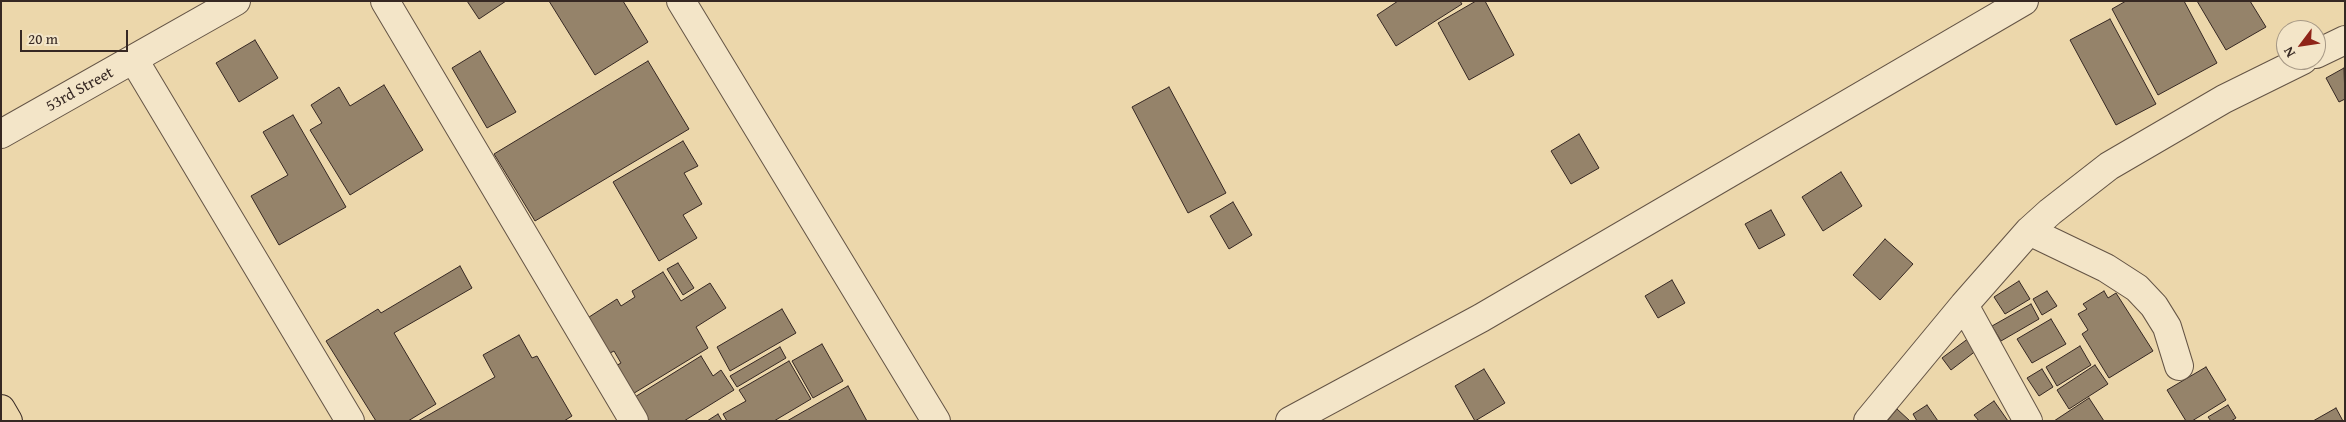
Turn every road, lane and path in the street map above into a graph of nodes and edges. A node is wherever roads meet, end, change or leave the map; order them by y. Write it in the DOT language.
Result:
graph roads {
  1 [pos="236,1"];
  2 [pos="385,1"];
  3 [pos="681,1"];
  4 [pos="2024,1"];
  5 [pos="2345,40"];
  6 [pos="2326,49"];
  7 [pos="134,60"];
  8 [pos="2283,70"];
  9 [pos="1,134"];
  10 [pos="2029,231"];
  11 [pos="1964,305"];
  12 [pos="2179,366"];
  13 [pos="1,409"];
  14 [pos="8,421"];
  15 [pos="350,421"];
  16 [pos="634,421"];
  17 [pos="936,421"];
  18 [pos="1290,421"];
  19 [pos="1868,421"];
  20 [pos="2028,421"];
  1 -- 7 [label="street, 53rd Street"];
  2 -- 16 [label="street"];
  3 -- 17 [label="street"];
  4 -- 18 [label="street"];
  5 -- 6 [label="street"];
  7 -- 9 [label="street, 53rd Street"];
  7 -- 15 [label="street"];
  8 -- 10 [label="street"];
  10 -- 11 [label="street"];
  10 -- 12 [label="street"];
  11 -- 19 [label="street"];
  11 -- 20 [label="street"];
  13 -- 14 [label="main road"];
}
